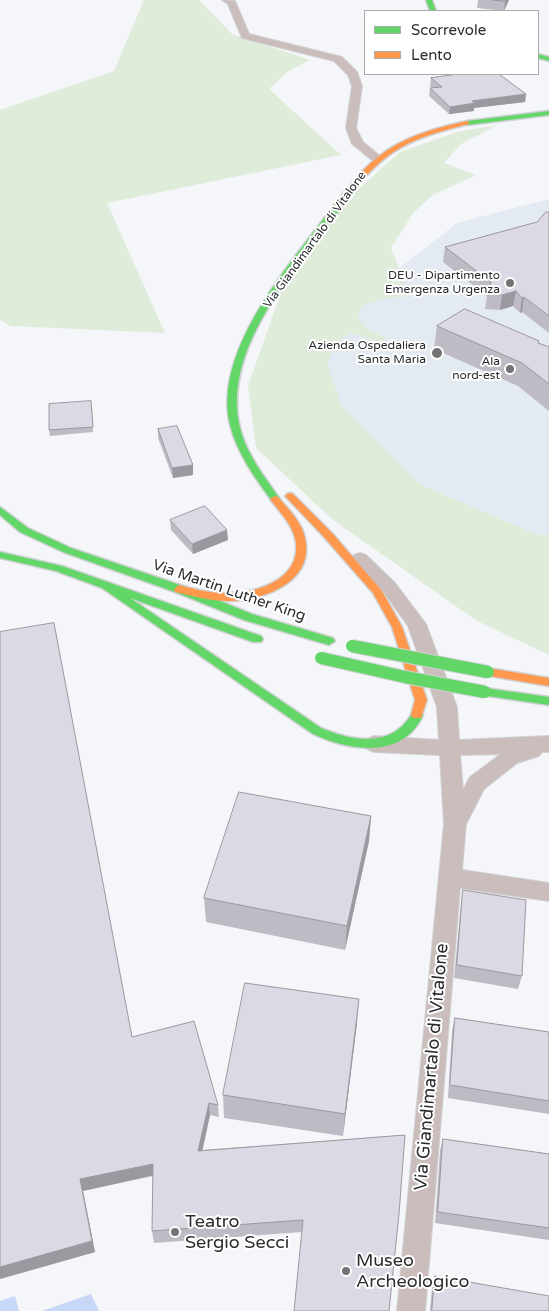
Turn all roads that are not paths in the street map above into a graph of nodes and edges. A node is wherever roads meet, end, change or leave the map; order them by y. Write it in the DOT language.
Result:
graph roads {
  1 [pos="227,0"];
  2 [pos="549,112"];
  3 [pos="376,158"];
  4 [pos="232,410"];
  5 [pos="256,448"];
  6 [pos="283,487"];
  7 [pos="0,510"];
  8 [pos="328,535"];
  9 [pos="0,555"];
  10 [pos="107,587"];
  11 [pos="179,589"];
  12 [pos="264,641"];
  13 [pos="317,656"];
  14 [pos="549,682"];
  15 [pos="549,701"];
  16 [pos="374,744"];
  17 [pos="549,744"];
  18 [pos="451,749"];
  19 [pos="454,824"];
  20 [pos="450,877"];
  21 [pos="549,892"];
  22 [pos="411,1311"];
  1 -- 3 [label="street"];
  2 -- 3 [label="main road, Via Giandimartalo di Vitalone"];
  3 -- 4 [label="main road, Via Giandimartalo di Vitalone"];
  4 -- 5 [label="main road"];
  4 -- 11 [label="main road"];
  6 -- 8 [label="main road"];
  7 -- 11 [label="main road, Via Martin Luther King"];
  8 -- 16 [label="main road"];
  8 -- 18 [label="street, Via Giandimartalo di Vitalone"];
  9 -- 10 [label="main road"];
  10 -- 12 [label="main road"];
  10 -- 16 [label="main road"];
  11 -- 14 [label="main road, Via Martin Luther King, bridge"];
  13 -- 15 [label="main road, bridge"];
  16 -- 18 [label="street, Via Giandimartalo di Vitalone"];
  17 -- 18 [label="street, Via Giandimartalo di Vitalone"];
  17 -- 19 [label="street, Via Giandimartalo di Vitalone"];
  18 -- 19 [label="street, Via Giandimartalo di Vitalone"];
  19 -- 20 [label="street, Via Giandimartalo di Vitalone"];
  20 -- 21 [label="street"];
  20 -- 22 [label="street, Via Giandimartalo di Vitalone"];
}
